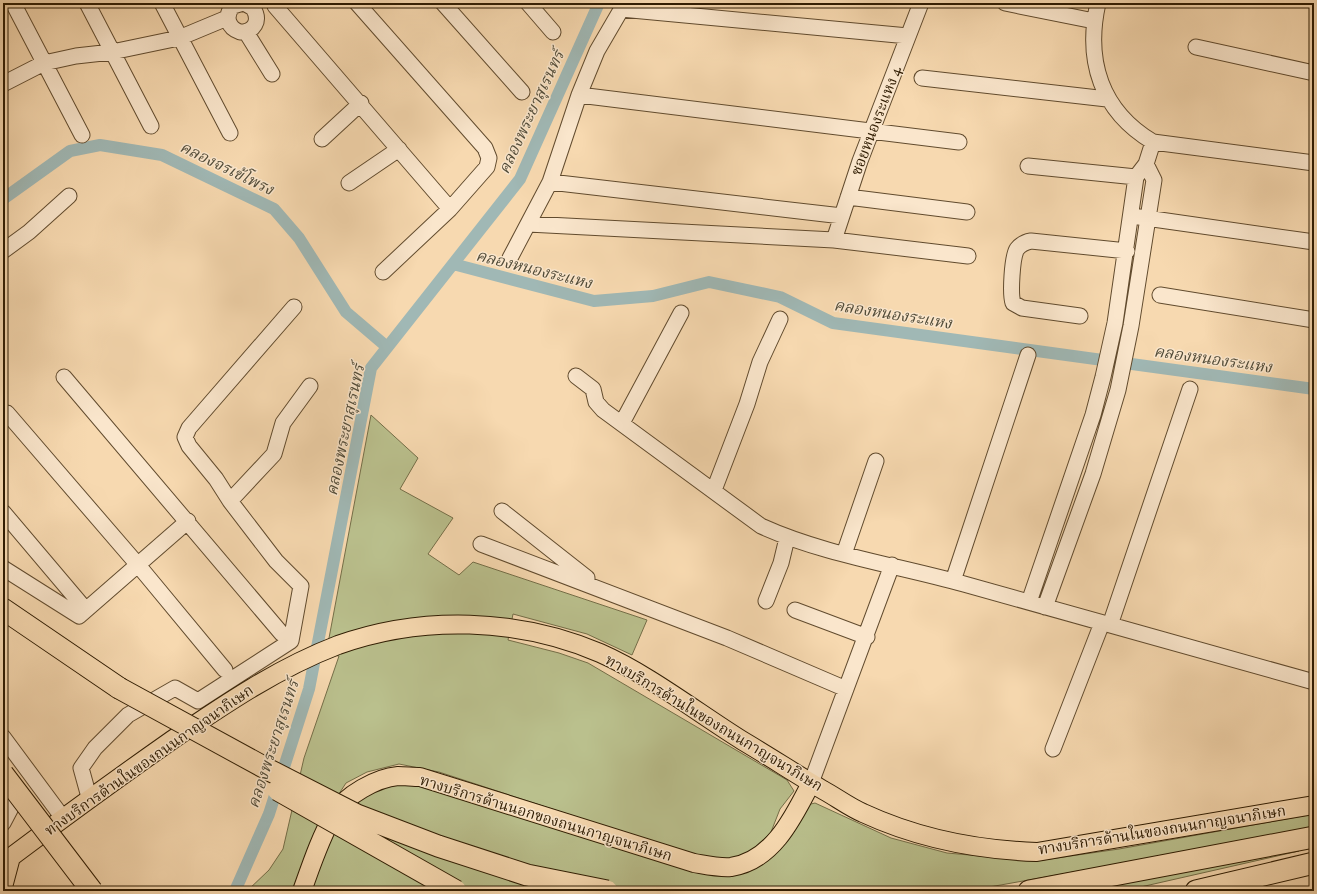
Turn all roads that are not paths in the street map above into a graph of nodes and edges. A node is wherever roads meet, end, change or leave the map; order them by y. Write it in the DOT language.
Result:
graph roads {
  1 [pos="13,3"];
  2 [pos="87,3"];
  3 [pos="162,3"];
  4 [pos="357,3"];
  5 [pos="443,3"];
  6 [pos="528,3"];
  7 [pos="921,3"];
  8 [pos="1005,3"];
  9 [pos="1098,3"];
  10 [pos="278,4"];
  11 [pos="623,6"];
  12 [pos="236,7"];
  13 [pos="256,13"];
  14 [pos="1094,21"];
  15 [pos="246,32"];
  16 [pos="553,32"];
  17 [pos="908,36"];
  18 [pos="179,38"];
  19 [pos="1196,47"];
  20 [pos="112,52"];
  21 [pos="44,63"];
  22 [pos="1314,73"];
  23 [pos="272,74"];
  24 [pos="922,78"];
  25 [pos="3,84"];
  26 [pos="522,92"];
  27 [pos="579,95"];
  28 [pos="1107,99"];
  29 [pos="361,103"];
  30 [pos="151,126"];
  31 [pos="872,130"];
  32 [pos="230,133"];
  33 [pos="82,136"];
  34 [pos="322,138"];
  35 [pos="959,142"];
  36 [pos="1153,142"];
  37 [pos="399,149"];
  38 [pos="1314,163"];
  39 [pos="1146,164"];
  40 [pos="1028,166"];
  41 [pos="1136,177"];
  42 [pos="550,182"];
  43 [pos="349,183"];
  44 [pos="69,196"];
  45 [pos="848,197"];
  46 [pos="450,209"];
  47 [pos="967,212"];
  48 [pos="842,216"];
  49 [pos="1132,216"];
  50 [pos="1149,219"];
  51 [pos="528,224"];
  52 [pos="834,240"];
  53 [pos="1314,242"];
  54 [pos="3,251"];
  55 [pos="1127,251"];
  56 [pos="968,256"];
  57 [pos="510,258"];
  58 [pos="383,272"];
  59 [pos="1160,295"];
  60 [pos="294,307"];
  61 [pos="681,313"];
  62 [pos="1080,316"];
  63 [pos="780,319"];
  64 [pos="1314,320"];
  65 [pos="1115,323"];
  66 [pos="1131,326"];
  67 [pos="1028,355"];
  68 [pos="576,376"];
  69 [pos="64,377"];
  70 [pos="310,386"];
  71 [pos="1190,389"];
  72 [pos="7,413"];
  73 [pos="1093,415"];
  74 [pos="1110,418"];
  75 [pos="622,423"];
  76 [pos="876,461"];
  77 [pos="714,490"];
  78 [pos="230,501"];
  79 [pos="502,511"];
  80 [pos="3,512"];
  81 [pos="188,521"];
  82 [pos="788,538"];
  83 [pos="481,544"];
  84 [pos="844,554"];
  85 [pos="138,565"];
  86 [pos="892,566"];
  87 [pos="3,568"];
  88 [pos="585,581"];
  89 [pos="953,581"];
  90 [pos="766,601"];
  91 [pos="1029,602"];
  92 [pos="1046,607"];
  93 [pos="3,609"];
  94 [pos="86,610"];
  95 [pos="795,610"];
  96 [pos="1106,624"];
  97 [pos="282,634"];
  98 [pos="867,637"];
  99 [pos="225,670"];
  100 [pos="1314,682"];
  101 [pos="847,686"];
  102 [pos="119,688"];
  103 [pos="7,743"];
  104 [pos="1054,749"];
  105 [pos="3,774"];
  106 [pos="811,783"];
  107 [pos="93,795"];
  108 [pos="1314,805"];
  109 [pos="63,818"];
  110 [pos="3,823"];
  111 [pos="1314,838"];
  112 [pos="7,860"];
  113 [pos="1314,864"];
  114 [pos="3,887"];
  115 [pos="92,891"];
  116 [pos="302,891"];
  117 [pos="456,891"];
  118 [pos="607,891"];
  119 [pos="1029,891"];
  120 [pos="1196,891"];
  1 -- 21 [label="street"];
  2 -- 20 [label="street"];
  3 -- 18 [label="street"];
  4 -- 46 [label="street"];
  5 -- 26 [label="street"];
  6 -- 16 [label="street"];
  7 -- 17 [label="street, ซอยหนองระแหง 4"];
  8 -- 14 [label="street"];
  9 -- 14 [label="street"];
  10 -- 13 [label="street"];
  10 -- 29 [label="street"];
  11 -- 17 [label="street"];
  11 -- 27 [label="street"];
  12 -- 13 [label="street"];
  12 -- 15 [label="street"];
  12 -- 18 [label="street"];
  13 -- 15 [label="street"];
  14 -- 28 [label="street"];
  15 -- 23 [label="street"];
  17 -- 31 [label="street, ซอยหนองระแหง 4"];
  18 -- 20 [label="street"];
  18 -- 32 [label="street"];
  19 -- 22 [label="street"];
  20 -- 21 [label="street"];
  20 -- 30 [label="street"];
  21 -- 25 [label="street"];
  21 -- 33 [label="street"];
  24 -- 28 [label="street"];
  27 -- 31 [label="street"];
  27 -- 42 [label="street"];
  28 -- 36 [label="street"];
  29 -- 34 [label="street"];
  29 -- 37 [label="street"];
  31 -- 35 [label="street"];
  31 -- 45 [label="street, ซอยหนองระแหง 4"];
  36 -- 38 [label="street"];
  36 -- 39 [label="street"];
  37 -- 43 [label="street"];
  37 -- 46 [label="street"];
  39 -- 41 [label="street"];
  39 -- 50 [label="street"];
  40 -- 41 [label="street"];
  41 -- 49 [label="street"];
  42 -- 48 [label="street"];
  42 -- 51 [label="street"];
  44 -- 54 [label="street"];
  45 -- 47 [label="street"];
  45 -- 48 [label="street, ซอยหนองระแหง 4"];
  46 -- 58 [label="street"];
  48 -- 52 [label="street, ซอยหนองระแหง 4"];
  49 -- 50 [label="street"];
  49 -- 55 [label="street"];
  50 -- 53 [label="street"];
  50 -- 66 [label="street"];
  51 -- 52 [label="street"];
  51 -- 57 [label="street"];
  52 -- 56 [label="street"];
  55 -- 62 [label="street"];
  55 -- 65 [label="street"];
  59 -- 64 [label="street"];
  60 -- 78 [label="street"];
  61 -- 75 [label="street"];
  63 -- 77 [label="street"];
  65 -- 66 [label="street"];
  65 -- 73 [label="street"];
  66 -- 74 [label="street"];
  67 -- 89 [label="street"];
  68 -- 75 [label="street"];
  69 -- 81 [label="street"];
  70 -- 78 [label="street"];
  71 -- 96 [label="street"];
  72 -- 85 [label="street"];
  73 -- 74 [label="street"];
  73 -- 91 [label="street"];
  74 -- 92 [label="street"];
  75 -- 77 [label="street"];
  76 -- 84 [label="street"];
  77 -- 82 [label="street"];
  78 -- 107 [label="street"];
  79 -- 88 [label="street"];
  80 -- 94 [label="street"];
  81 -- 85 [label="street"];
  81 -- 97 [label="street"];
  82 -- 84 [label="street"];
  82 -- 90 [label="street"];
  83 -- 88 [label="street"];
  84 -- 86 [label="street"];
  85 -- 94 [label="street"];
  85 -- 99 [label="street"];
  86 -- 89 [label="street"];
  86 -- 98 [label="street"];
  87 -- 94 [label="street"];
  88 -- 101 [label="street"];
  89 -- 91 [label="street"];
  91 -- 92 [label="street"];
  92 -- 96 [label="street"];
  93 -- 102 [label="highway"];
  95 -- 98 [label="street"];
  96 -- 100 [label="street"];
  96 -- 104 [label="street"];
  98 -- 101 [label="street"];
  101 -- 106 [label="street"];
  102 -- 117 [label="highway, bridge"];
  102 -- 118 [label="highway, bridge"];
  103 -- 109 [label="street"];
  103 -- 110 [label="street"];
  105 -- 115 [label="highway, bridge"];
  106 -- 107 [label="main road, ทางบริการด้านในของถนนกาญจนาภิเษก"];
  106 -- 108 [label="main road, ทางบริการด้านในของถนนกาญจนาภิเษก"];
  106 -- 116 [label="main road, ทางบริการด้านนอกของถนนกาญจนาภิเษก"];
  107 -- 109 [label="main road, ทางบริการด้านในของถนนกาญจนาภิเษก"];
  109 -- 112 [label="main road, ทางบริการด้านในของถนนกาญจนาภิเษก"];
  111 -- 119 [label="highway"];
  112 -- 114 [label="main road"];
  113 -- 120 [label="highway"];
}
